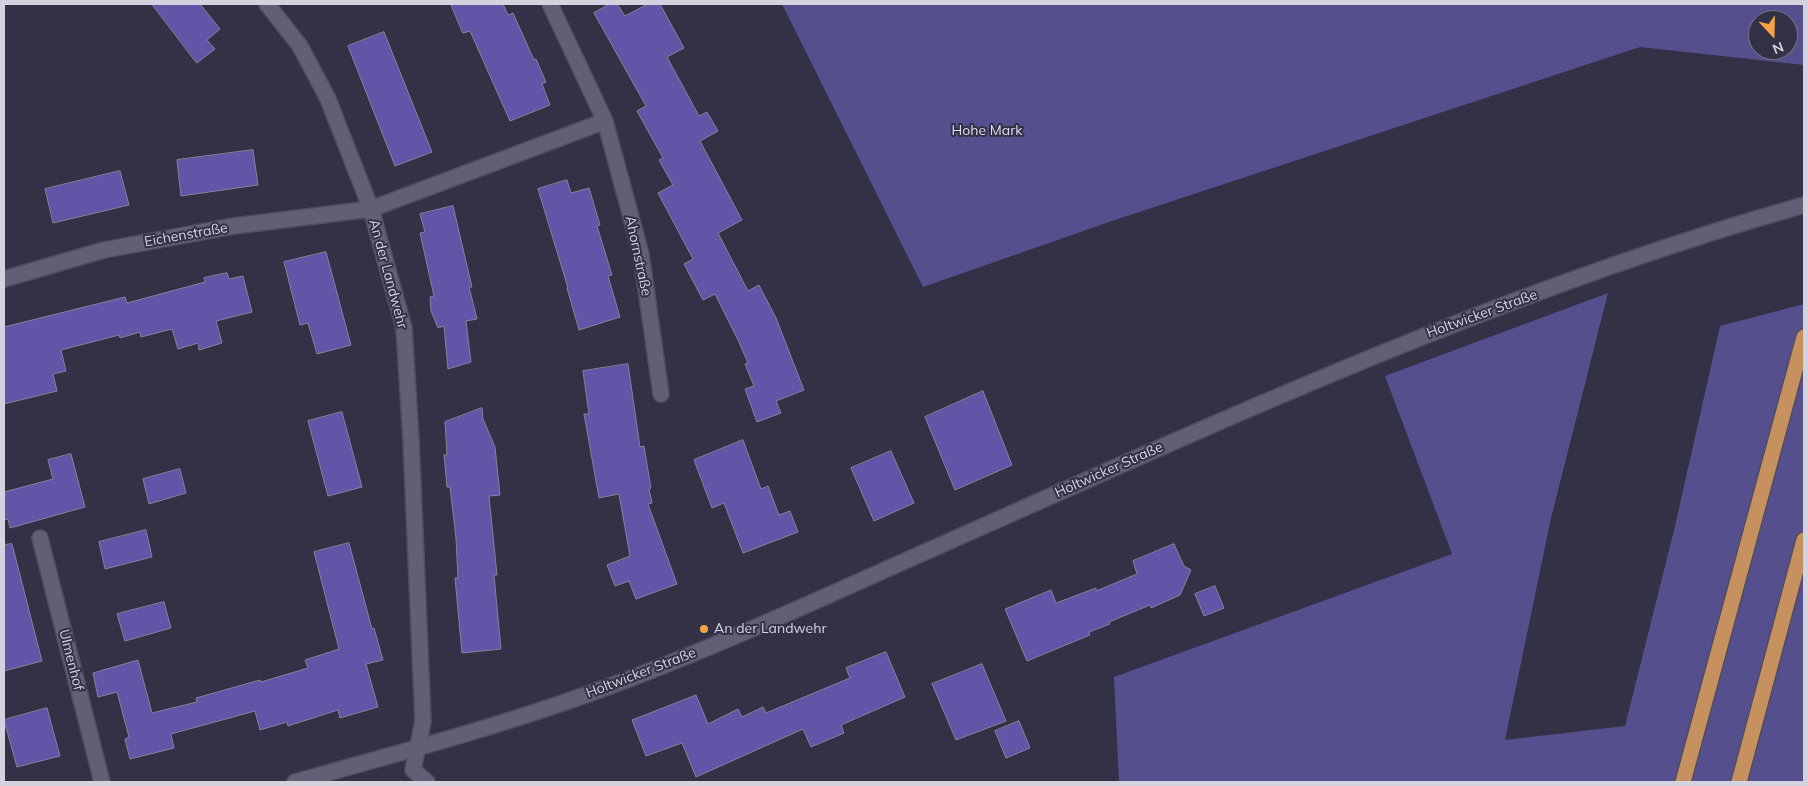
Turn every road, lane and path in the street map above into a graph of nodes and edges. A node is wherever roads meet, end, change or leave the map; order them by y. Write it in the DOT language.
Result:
graph roads {
  1 [pos="267,4"];
  2 [pos="550,4"];
  3 [pos="605,121"];
  4 [pos="1804,205"];
  5 [pos="371,209"];
  6 [pos="4,279"];
  7 [pos="1804,337"];
  8 [pos="661,394"];
  9 [pos="40,538"];
  10 [pos="1804,540"];
  11 [pos="418,749"];
  12 [pos="102,782"];
  13 [pos="295,782"];
  14 [pos="427,782"];
  15 [pos="1683,782"];
  16 [pos="1739,782"];
  1 -- 5 [label="street, An der Landwehr"];
  2 -- 3 [label="street, Ahornstraße"];
  3 -- 5 [label="street"];
  3 -- 8 [label="street, Ahornstraße"];
  4 -- 11 [label="street, Holtwicker Straße"];
  5 -- 6 [label="street, Eichenstraße"];
  5 -- 11 [label="street, An der Landwehr"];
  7 -- 15 [label="highway"];
  9 -- 12 [label="street, Ulmenhof"];
  10 -- 16 [label="highway"];
  11 -- 13 [label="street, Holtwicker Straße"];
  11 -- 14 [label="street"];
}
